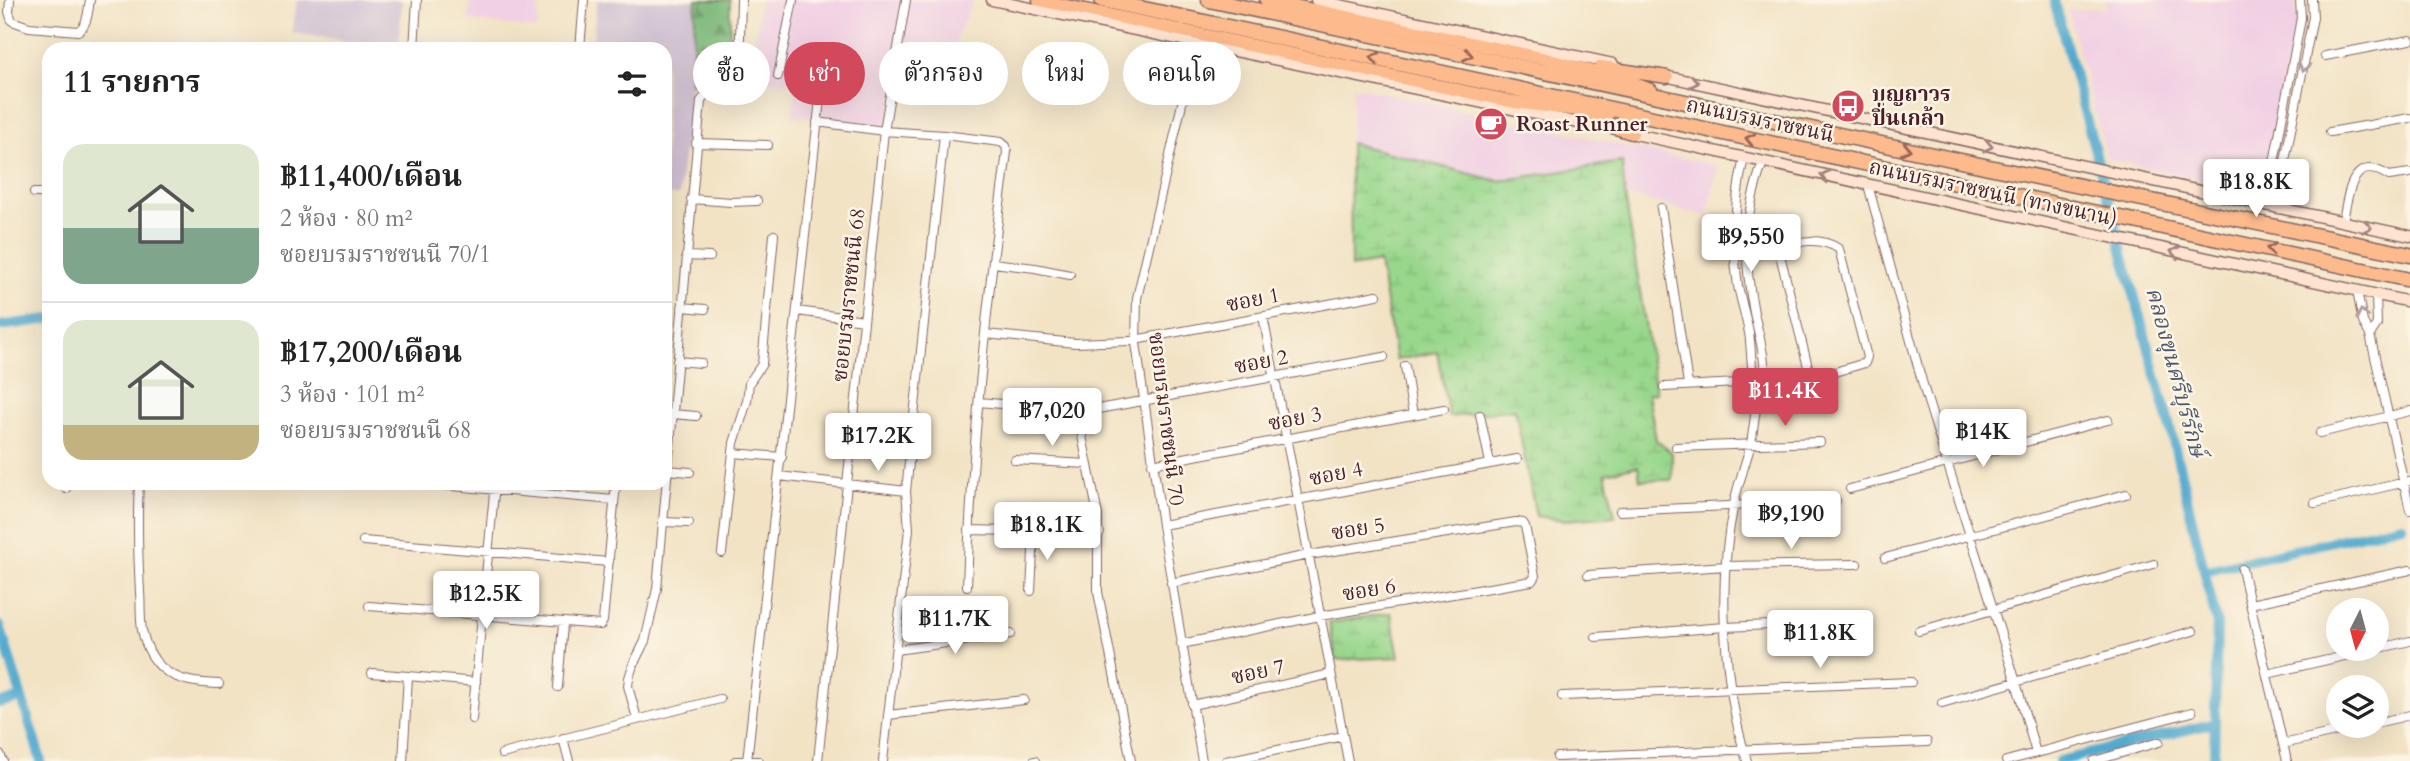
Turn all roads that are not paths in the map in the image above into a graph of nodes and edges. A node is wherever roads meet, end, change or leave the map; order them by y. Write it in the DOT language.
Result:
graph roads {
  1 [pos="10,0"];
  2 [pos="90,0"];
  3 [pos="417,0"];
  4 [pos="584,0"];
  5 [pos="741,0"];
  6 [pos="793,0"];
  7 [pos="906,0"];
  8 [pos="992,0"];
  9 [pos="1039,0"];
  10 [pos="1102,0"];
  11 [pos="1209,0"];
  12 [pos="1266,0"];
  13 [pos="1316,0"];
  14 [pos="2300,0"];
  15 [pos="2312,0"];
  16 [pos="2410,40"];
  17 [pos="414,42"];
  18 [pos="581,42"];
  19 [pos="1191,42"];
  20 [pos="1241,53"];
  21 [pos="2325,56"];
  22 [pos="1542,58"];
  23 [pos="778,76"];
  24 [pos="1667,76"];
  25 [pos="1668,97"];
  26 [pos="1514,102"];
  27 [pos="819,105"];
  28 [pos="1182,105"];
  29 [pos="2410,118"];
  30 [pos="1658,119"];
  31 [pos="817,122"];
  32 [pos="884,131"];
  33 [pos="2330,132"];
  34 [pos="1632,133"];
  35 [pos="944,135"];
  36 [pos="696,143"];
  37 [pos="768,145"];
  38 [pos="1744,157"];
  39 [pos="1763,162"];
  40 [pos="2410,173"];
  41 [pos="1868,185"];
  42 [pos="1737,192"];
  43 [pos="34,193"];
  44 [pos="42,193"];
  45 [pos="1752,195"];
  46 [pos="691,199"];
  47 [pos="757,201"];
  48 [pos="2271,206"];
  49 [pos="1661,208"];
  50 [pos="2343,221"];
  51 [pos="774,235"];
  52 [pos="2410,236"];
  53 [pos="2410,255"];
  54 [pos="686,256"];
  55 [pos="710,257"];
  56 [pos="993,263"];
  57 [pos="1070,275"];
  58 [pos="2410,279"];
  59 [pos="2357,291"];
  60 [pos="1377,295"];
  61 [pos="2376,295"];
  62 [pos="2410,302"];
  63 [pos="681,307"];
  64 [pos="705,309"];
  65 [pos="797,311"];
  66 [pos="1263,316"];
  67 [pos="864,320"];
  68 [pos="985,334"];
  69 [pos="2370,335"];
  70 [pos="1136,340"];
  71 [pos="1384,357"];
  72 [pos="677,361"];
  73 [pos="701,363"];
  74 [pos="1405,366"];
  75 [pos="1275,377"];
  76 [pos="1811,379"];
  77 [pos="1759,381"];
  78 [pos="1688,384"];
  79 [pos="1664,387"];
  80 [pos="979,402"];
  81 [pos="1144,402"];
  82 [pos="1444,409"];
  83 [pos="1077,411"];
  84 [pos="2410,411"];
  85 [pos="672,414"];
  86 [pos="1413,415"];
  87 [pos="1480,415"];
  88 [pos="2388,415"];
  89 [pos="696,416"];
  90 [pos="2108,420"];
  91 [pos="2320,433"];
  92 [pos="1286,439"];
  93 [pos="1820,442"];
  94 [pos="1751,443"];
  95 [pos="1676,447"];
  96 [pos="733,453"];
  97 [pos="782,457"];
  98 [pos="1517,458"];
  99 [pos="1015,460"];
  100 [pos="1490,463"];
  101 [pos="1947,463"];
  102 [pos="1087,464"];
  103 [pos="1153,464"];
  104 [pos="672,470"];
  105 [pos="691,472"];
  106 [pos="779,476"];
  107 [pos="2407,482"];
  108 [pos="847,484"];
  109 [pos="1850,489"];
  110 [pos="139,490"];
  111 [pos="494,490"];
  112 [pos="528,490"];
  113 [pos="615,490"];
  114 [pos="665,490"];
  115 [pos="906,491"];
  116 [pos="2126,494"];
  117 [pos="1298,499"];
  118 [pos="614,500"];
  119 [pos="1836,501"];
  120 [pos="2315,503"];
  121 [pos="1733,505"];
  122 [pos="2410,510"];
  123 [pos="1620,511"];
  124 [pos="663,522"];
  125 [pos="689,523"];
  126 [pos="1161,524"];
  127 [pos="968,530"];
  128 [pos="1034,531"];
  129 [pos="1100,533"];
  130 [pos="1969,535"];
  131 [pos="363,541"];
  132 [pos="1530,551"];
  133 [pos="488,553"];
  134 [pos="722,553"];
  135 [pos="1309,555"];
  136 [pos="1885,558"];
  137 [pos="609,562"];
  138 [pos="1857,564"];
  139 [pos="2154,564"];
  140 [pos="1726,566"];
  141 [pos="2242,569"];
  142 [pos="2410,570"];
  143 [pos="1588,575"];
  144 [pos="1171,583"];
  145 [pos="967,586"];
  146 [pos="1031,591"];
  147 [pos="2250,604"];
  148 [pos="369,606"];
  149 [pos="1993,610"];
  150 [pos="482,616"];
  151 [pos="1320,616"];
  152 [pos="1864,621"];
  153 [pos="563,623"];
  154 [pos="1725,627"];
  155 [pos="1919,631"];
  156 [pos="2193,631"];
  157 [pos="1011,634"];
  158 [pos="1596,637"];
  159 [pos="2410,641"];
  160 [pos="1181,644"];
  161 [pos="2389,646"];
  162 [pos="896,650"];
  163 [pos="2326,660"];
  164 [pos="372,673"];
  165 [pos="1332,674"];
  166 [pos="2267,674"];
  167 [pos="408,676"];
  168 [pos="1911,681"];
  169 [pos="476,682"];
  170 [pos="2016,682"];
  171 [pos="219,684"];
  172 [pos="558,687"];
  173 [pos="1731,688"];
  174 [pos="1562,696"];
  175 [pos="720,699"];
  176 [pos="1024,700"];
  177 [pos="1942,703"];
  178 [pos="1192,705"];
  179 [pos="2192,712"];
  180 [pos="888,715"];
  181 [pos="2410,715"];
  182 [pos="472,719"];
  183 [pos="637,719"];
  184 [pos="2389,720"];
  185 [pos="2326,734"];
  186 [pos="1343,736"];
  187 [pos="563,738"];
  188 [pos="1927,742"];
  189 [pos="2160,742"];
  190 [pos="2283,744"];
  191 [pos="1744,750"];
  192 [pos="2036,753"];
  193 [pos="1,754"];
  194 [pos="502,754"];
  195 [pos="1558,757"];
  196 [pos="3,761"];
  197 [pos="402,761"];
  198 [pos="569,761"];
  199 [pos="735,761"];
  200 [pos="747,761"];
  201 [pos="759,761"];
  202 [pos="818,761"];
  203 [pos="883,761"];
  204 [pos="1131,761"];
  205 [pos="1202,761"];
  206 [pos="1226,761"];
  207 [pos="1348,761"];
  208 [pos="1747,761"];
  209 [pos="2006,761"];
  210 [pos="2094,761"];
  211 [pos="2287,761"];
  1 -- 2 [label="street"];
  3 -- 17 [label="street"];
  4 -- 18 [label="street"];
  5 -- 36 [label="street"];
  6 -- 23 [label="street"];
  7 -- 32 [label="street, ซอยบรมราชชนนี 68"];
  8 -- 19 [label="main road, ถนนบรมราชชนนี (ทางขนาน)"];
  9 -- 26 [label="main road"];
  30 -- 10 [label="highway, ถนนบรมราชชนนี, one-way"];
  11 -- 25 [label="highway, ถนนบรมราชชนนี, one-way"];
  12 -- 22 [label="main road"];
  13 -- 24 [label="main road"];
  14 -- 48 [label="street"];
  15 -- 48 [label="street, one-way"];
  16 -- 21 [label="street"];
  20 -- 34 [label="main road, ถนนบรมราชชนนี (ทางขนาน)"];
  22 -- 24 [label="main road"];
  22 -- 25 [label="main road"];
  24 -- 48 [label="main road, one-way"];
  25 -- 53 [label="highway, ถนนบรมราชชนนี, one-way"];
  26 -- 30 [label="main road"];
  26 -- 34 [label="main road"];
  27 -- 31 [label="street"];
  28 -- 70 [label="street, ซอยบรมราชชนนี 70"];
  29 -- 33 [label="street"];
  58 -- 30 [label="highway, ถนนบรมราชชนนี, one-way"];
  31 -- 32 [label="street"];
  31 -- 65 [label="street"];
  32 -- 35 [label="street"];
  32 -- 67 [label="street, ซอยบรมราชชนนี 68"];
  34 -- 38 [label="main road, ถนนบรมราชชนนี (ทางขนาน)"];
  35 -- 56 [label="street"];
  35 -- 115 [label="street"];
  36 -- 37 [label="street"];
  36 -- 46 [label="street"];
  38 -- 39 [label="main road, ถนนบรมราชชนนี (ทางขนาน)"];
  38 -- 42 [label="street"];
  41 -- 39 [label="main road, ถนนบรมราชชนนี (ทางขนาน), one-way"];
  39 -- 45 [label="street"];
  40 -- 50 [label="street"];
  59 -- 41 [label="main road, ถนนบรมราชชนนี (ทางขนาน), one-way"];
  41 -- 101 [label="street"];
  42 -- 45 [label="street"];
  42 -- 77 [label="street"];
  43 -- 44 [label="street"];
  45 -- 77 [label="street"];
  46 -- 47 [label="street"];
  46 -- 54 [label="street"];
  48 -- 50 [label="main road"];
  49 -- 78 [label="street"];
  50 -- 52 [label="main road, one-way"];
  51 -- 96 [label="street"];
  54 -- 55 [label="street"];
  54 -- 63 [label="street"];
  56 -- 57 [label="street"];
  56 -- 68 [label="street"];
  59 -- 61 [label="main road, ถนนบรมราชชนนี (ทางขนาน)"];
  69 -- 59 [label="street, one-way"];
  60 -- 66 [label="street, ซอย 1"];
  61 -- 62 [label="main road, ถนนบรมราชชนนี (ทางขนาน)"];
  61 -- 69 [label="street"];
  63 -- 64 [label="street"];
  63 -- 72 [label="street"];
  65 -- 67 [label="street"];
  65 -- 97 [label="street"];
  66 -- 70 [label="street, ซอย 1"];
  66 -- 75 [label="street"];
  67 -- 108 [label="street, ซอยบรมราชชนนี 68"];
  68 -- 70 [label="street, ซอย 1"];
  68 -- 80 [label="street"];
  69 -- 88 [label="street"];
  70 -- 81 [label="street, ซอยบรมราชชนนี 70"];
  71 -- 75 [label="street, ซอย 2"];
  72 -- 73 [label="street"];
  72 -- 85 [label="street"];
  74 -- 86 [label="street"];
  75 -- 81 [label="street, ซอย 2"];
  75 -- 92 [label="street"];
  76 -- 76 [label="street"];
  76 -- 77 [label="street"];
  77 -- 78 [label="street"];
  77 -- 94 [label="street"];
  78 -- 79 [label="street"];
  80 -- 83 [label="street, ซอย 2"];
  80 -- 127 [label="street"];
  81 -- 83 [label="street, ซอย 2"];
  81 -- 103 [label="street, ซอยบรมราชชนนี 70"];
  82 -- 86 [label="street, ซอย 3"];
  83 -- 102 [label="street"];
  84 -- 88 [label="street"];
  85 -- 89 [label="street"];
  86 -- 92 [label="street, ซอย 3"];
  87 -- 100 [label="street"];
  88 -- 91 [label="street"];
  88 -- 107 [label="street"];
  90 -- 101 [label="street"];
  92 -- 103 [label="street, ซอย 3"];
  92 -- 117 [label="street"];
  93 -- 94 [label="street"];
  94 -- 95 [label="street"];
  94 -- 121 [label="street"];
  96 -- 97 [label="street"];
  96 -- 134 [label="street"];
  97 -- 106 [label="street"];
  98 -- 100 [label="street, ซอย 4"];
  99 -- 102 [label="street"];
  100 -- 117 [label="street, ซอย 4"];
  101 -- 109 [label="street"];
  101 -- 130 [label="street"];
  102 -- 129 [label="street"];
  103 -- 126 [label="street, ซอยบรมราชชนนี 70"];
  104 -- 105 [label="street"];
  106 -- 108 [label="street"];
  106 -- 200 [label="street"];
  107 -- 120 [label="street"];
  107 -- 122 [label="street"];
  108 -- 115 [label="street"];
  108 -- 202 [label="street, ซอยบรมราชชนนี 68"];
  110 -- 171 [label="street"];
  111 -- 133 [label="street"];
  112 -- 118 [label="street"];
  113 -- 118 [label="street"];
  114 -- 124 [label="street"];
  115 -- 162 [label="street"];
  116 -- 130 [label="street"];
  117 -- 126 [label="street, ซอย 4"];
  117 -- 135 [label="street"];
  118 -- 137 [label="street"];
  119 -- 121 [label="street"];
  121 -- 123 [label="street"];
  121 -- 140 [label="street"];
  124 -- 125 [label="street"];
  124 -- 183 [label="street"];
  126 -- 144 [label="street, ซอยบรมราชชนนี 70"];
  127 -- 128 [label="street"];
  127 -- 145 [label="street"];
  128 -- 129 [label="street"];
  128 -- 146 [label="street"];
  129 -- 204 [label="street"];
  130 -- 136 [label="street"];
  130 -- 149 [label="street"];
  131 -- 133 [label="street"];
  132 -- 135 [label="street, ซอย 5"];
  132 -- 151 [label="street, ซอย 6"];
  133 -- 137 [label="street"];
  133 -- 150 [label="street"];
  135 -- 144 [label="street, ซอย 5"];
  135 -- 151 [label="street"];
  137 -- 153 [label="street"];
  138 -- 140 [label="street"];
  139 -- 149 [label="street"];
  140 -- 143 [label="street"];
  140 -- 154 [label="street"];
  141 -- 147 [label="street"];
  142 -- 147 [label="street"];
  144 -- 160 [label="street, ซอยบรมราชชนนี 70"];
  147 -- 166 [label="street"];
  148 -- 150 [label="street"];
  149 -- 155 [label="street"];
  149 -- 170 [label="street"];
  150 -- 153 [label="street"];
  150 -- 169 [label="street"];
  151 -- 160 [label="street, ซอย 6"];
  151 -- 165 [label="street"];
  152 -- 154 [label="street"];
  153 -- 172 [label="street"];
  154 -- 158 [label="street"];
  154 -- 173 [label="street"];
  156 -- 170 [label="street"];
  157 -- 162 [label="street"];
  159 -- 161 [label="street"];
  160 -- 178 [label="street, ซอยบรมราชชนนี 70"];
  162 -- 180 [label="street"];
  163 -- 166 [label="street"];
  164 -- 167 [label="street"];
  165 -- 178 [label="street, ซอย 7"];
  165 -- 186 [label="street"];
  166 -- 190 [label="street"];
  167 -- 169 [label="street"];
  167 -- 197 [label="street"];
  168 -- 173 [label="street"];
  169 -- 182 [label="street"];
  170 -- 177 [label="street"];
  170 -- 192 [label="street"];
  173 -- 174 [label="street"];
  173 -- 191 [label="street"];
  175 -- 183 [label="street"];
  176 -- 180 [label="street"];
  178 -- 205 [label="street, ซอยบรมราชชนนี 70"];
  179 -- 192 [label="street"];
  180 -- 203 [label="street"];
  181 -- 184 [label="street"];
  183 -- 187 [label="street"];
  185 -- 190 [label="street"];
  186 -- 206 [label="street"];
  186 -- 207 [label="street"];
  187 -- 194 [label="street"];
  187 -- 198 [label="street"];
  188 -- 191 [label="street"];
  189 -- 210 [label="street"];
  190 -- 211 [label="street"];
  191 -- 195 [label="street"];
  191 -- 208 [label="street"];
  192 -- 209 [label="street"];
  193 -- 196 [label="street"];
  199 -- 200 [label="street"];
  200 -- 201 [label="street"];
}
